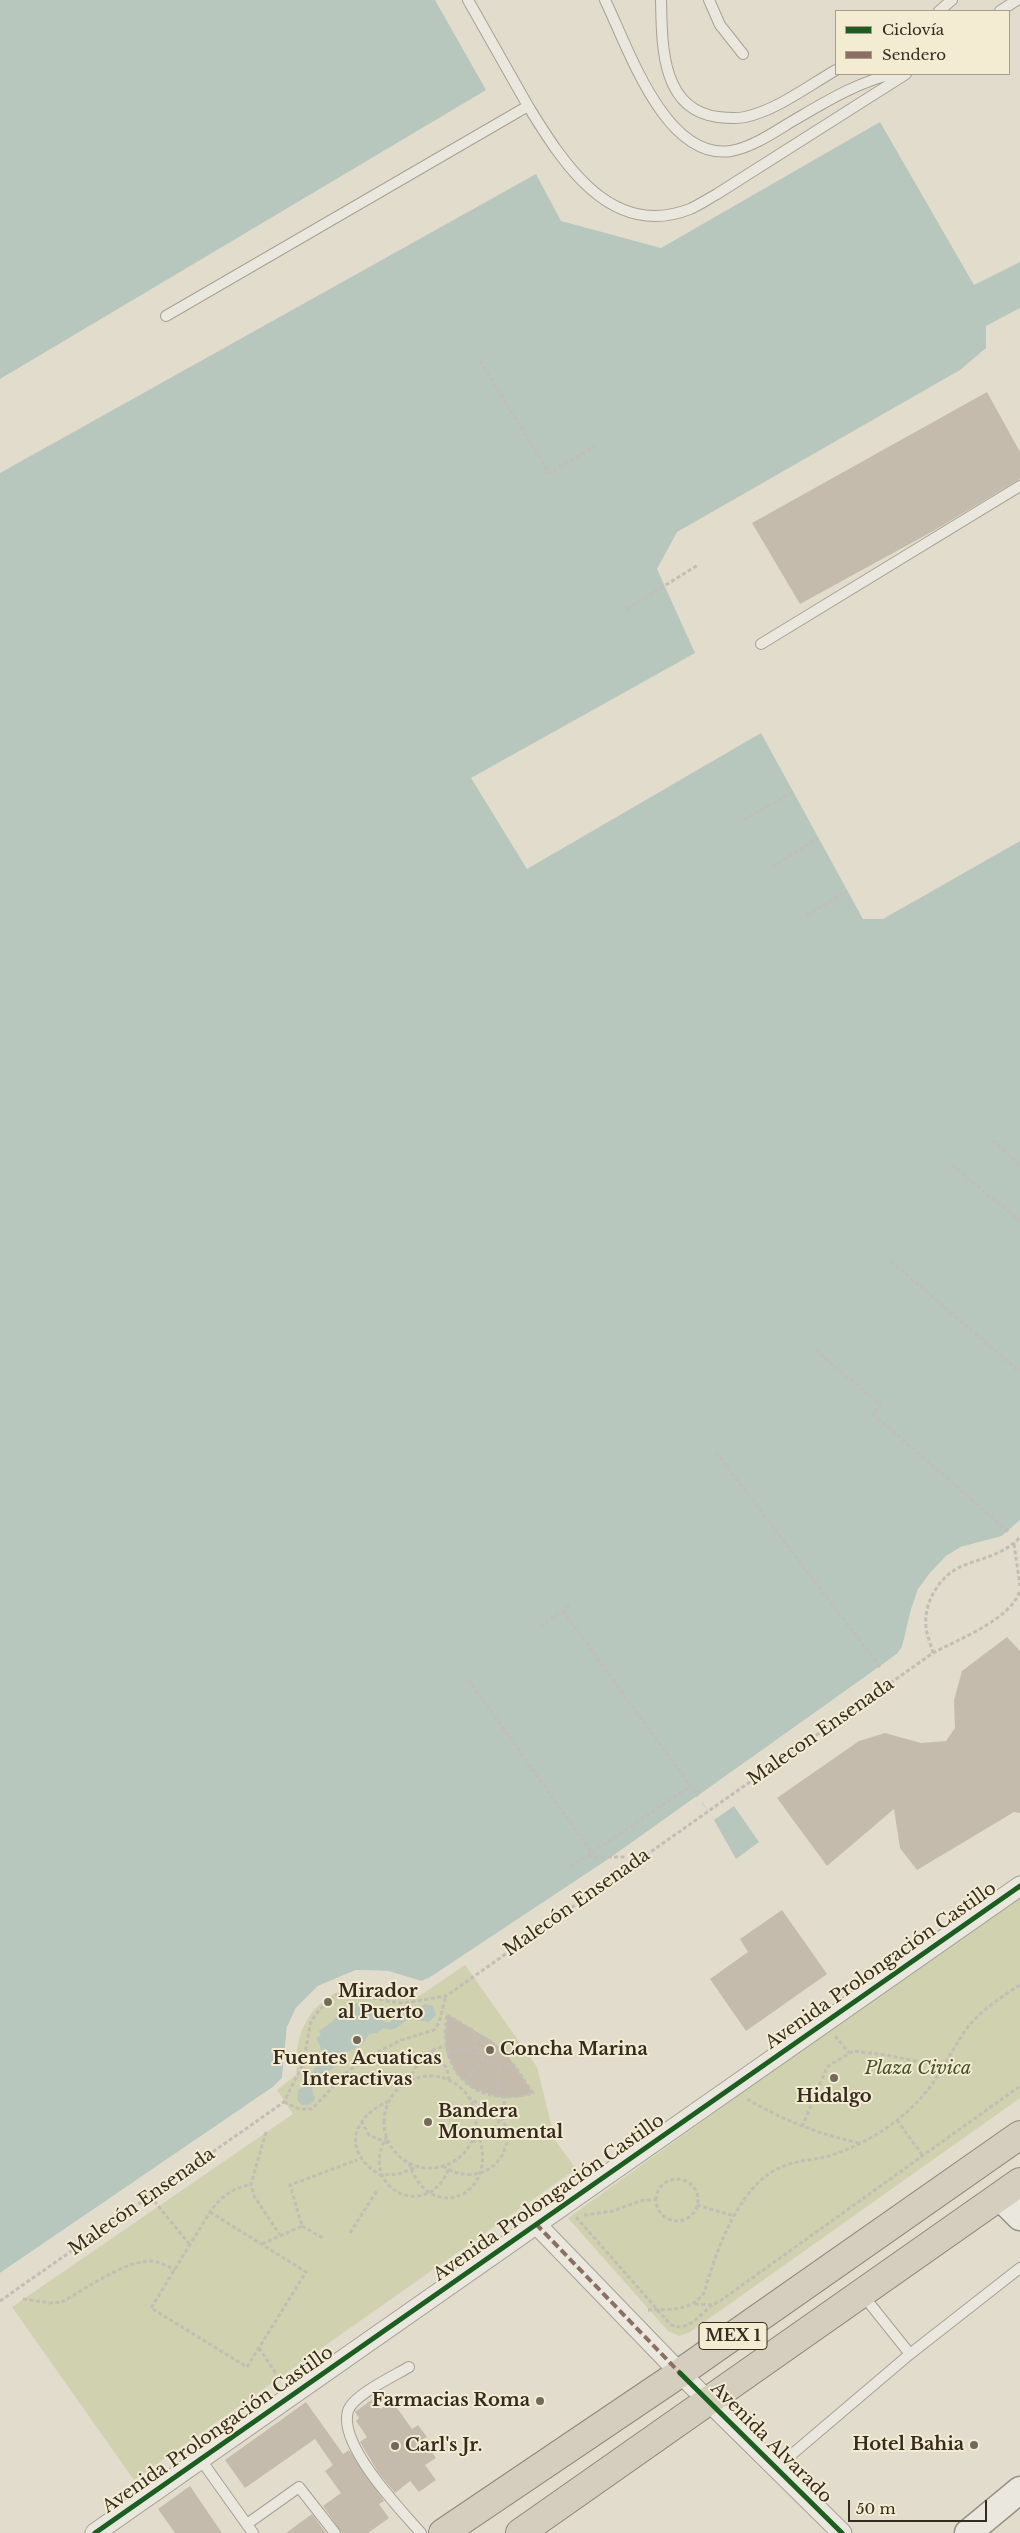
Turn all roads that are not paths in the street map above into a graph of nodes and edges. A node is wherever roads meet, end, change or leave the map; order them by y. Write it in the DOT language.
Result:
graph roads {
  1 [pos="468,0"];
  2 [pos="605,0"];
  3 [pos="661,0"];
  4 [pos="709,0"];
  5 [pos="952,0"];
  6 [pos="1016,0"];
  7 [pos="940,10"];
  8 [pos="1001,10"];
  9 [pos="743,54"];
  10 [pos="835,71"];
  11 [pos="890,75"];
  12 [pos="904,75"];
  13 [pos="528,106"];
  14 [pos="166,316"];
  15 [pos="1020,486"];
  16 [pos="761,644"];
  17 [pos="1020,1886"];
  18 [pos="1020,2135"];
  19 [pos="1010,2190"];
  20 [pos="1020,2217"];
  21 [pos="536,2224"];
  22 [pos="1020,2268"];
  23 [pos="862,2293"];
  24 [pos="910,2354"];
  25 [pos="409,2367"];
  26 [pos="680,2373"];
  27 [pos="709,2400"];
  28 [pos="201,2460"];
  29 [pos="777,2467"];
  30 [pos="1020,2490"];
  31 [pos="246,2524"];
  32 [pos="95,2533"];
  33 [pos="253,2533"];
  34 [pos="335,2533"];
  35 [pos="421,2533"];
  36 [pos="443,2533"];
  37 [pos="520,2533"];
  38 [pos="842,2533"];
  39 [pos="968,2533"];
  1 -- 13 [label="lane"];
  2 -- 11 [label="lane"];
  3 -- 10 [label="lane"];
  4 -- 9 [label="lane"];
  5 -- 7 [label="lane"];
  6 -- 8 [label="lane"];
  12 -- 13 [label="lane"];
  13 -- 14 [label="lane"];
  15 -- 16 [label="lane"];
  17 -- 21 [label="street, Avenida Prolongación Castillo"];
  18 -- 26 [label="highway, MEX 1"];
  19 -- 20 [label="main road"];
  19 -- 23 [label="highway, MEX 1"];
  21 -- 26 [label="street, Avenida Alvarado"];
  21 -- 28 [label="street, Avenida Prolongación Castillo"];
  22 -- 24 [label="lane"];
  23 -- 24 [label="lane"];
  23 -- 27 [label="highway, MEX 1"];
  24 -- 29 [label="lane"];
  25 -- 35 [label="lane"];
  26 -- 27 [label="street, Avenida Alvarado"];
  26 -- 36 [label="highway, MEX 1"];
  27 -- 29 [label="street, Avenida Alvarado"];
  27 -- 37 [label="highway, MEX 1"];
  28 -- 31 [label="lane"];
  28 -- 32 [label="street, Avenida Prolongación Castillo"];
  29 -- 38 [label="street, Avenida Alvarado"];
  30 -- 39 [label="main road"];
  31 -- 33 [label="lane"];
  31 -- 34 [label="lane"];
}
